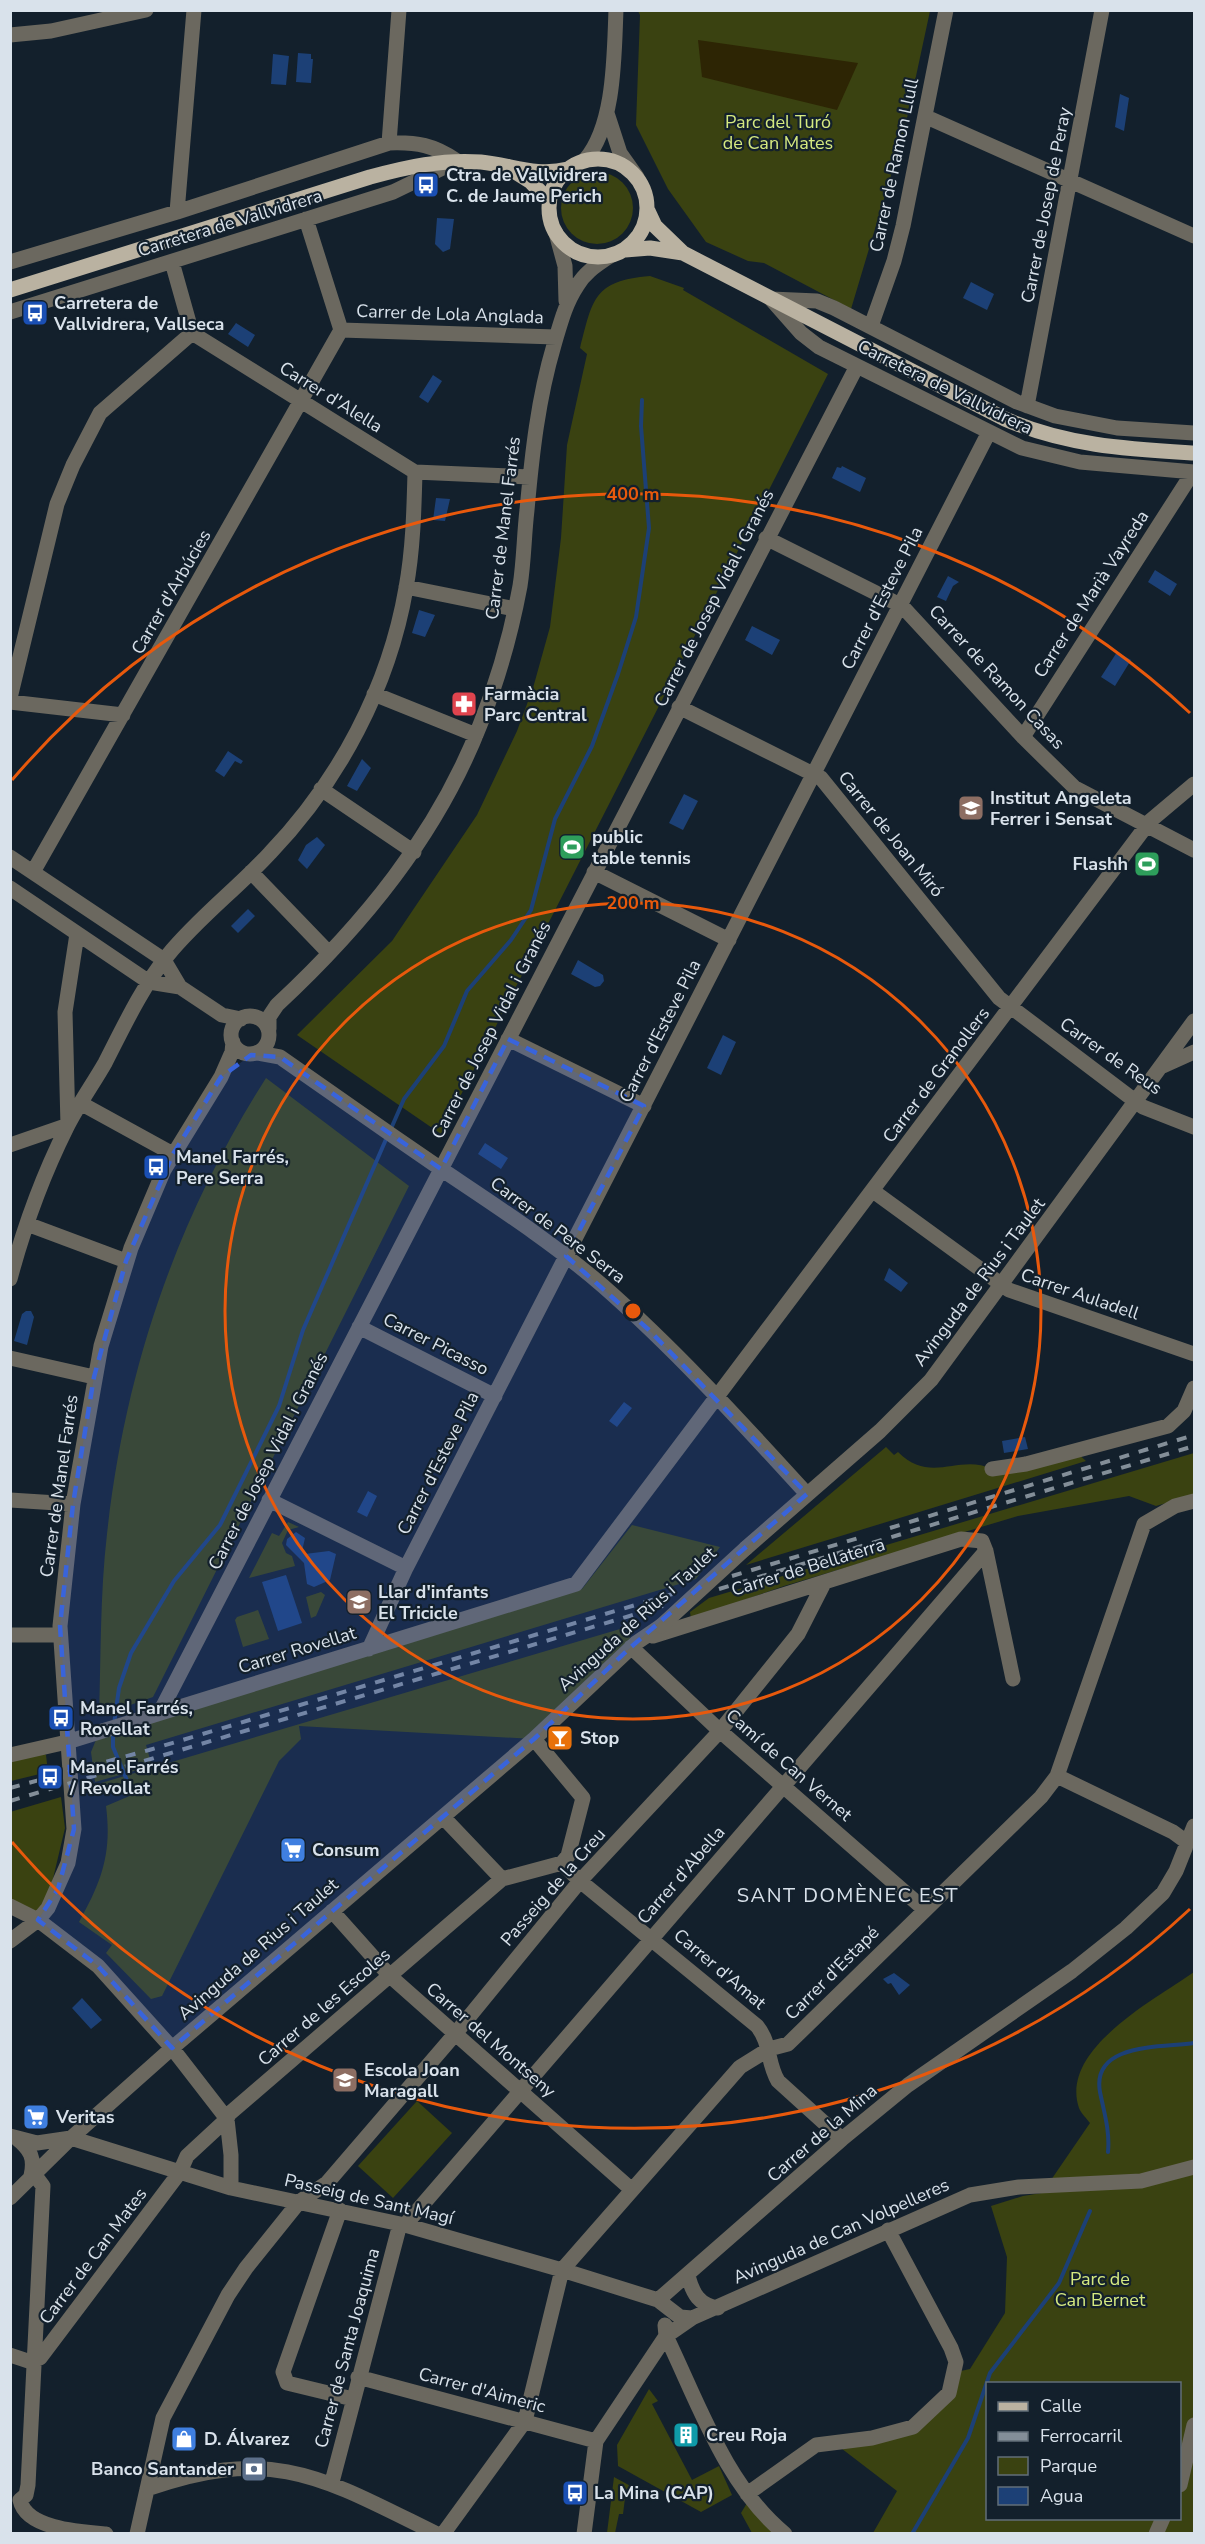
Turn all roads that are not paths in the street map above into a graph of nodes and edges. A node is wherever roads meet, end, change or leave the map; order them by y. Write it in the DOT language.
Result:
graph roads {
  1 [pos="146,10"];
  2 [pos="194,10"];
  3 [pos="399,10"];
  4 [pos="616,10"];
  5 [pos="946,10"];
  6 [pos="1102,10"];
  7 [pos="10,35"];
  8 [pos="607,113"];
  9 [pos="931,119"];
  10 [pos="389,143"];
  11 [pos="585,160"];
  12 [pos="457,161"];
  13 [pos="568,168"];
  14 [pos="510,169"];
  15 [pos="637,177"];
  16 [pos="1070,180"];
  17 [pos="549,201"];
  18 [pos="648,211"];
  19 [pos="177,212"];
  20 [pos="306,219"];
  21 [pos="556,233"];
  22 [pos="1194,236"];
  23 [pos="625,250"];
  24 [pos="683,253"];
  25 [pos="610,256"];
  26 [pos="10,262"];
  27 [pos="172,262"];
  28 [pos="10,290"];
  29 [pos="771,299"];
  30 [pos="565,310"];
  31 [pos="10,312"];
  32 [pos="871,326"];
  33 [pos="341,330"];
  34 [pos="192,333"];
  35 [pos="556,337"];
  36 [pos="857,366"];
  37 [pos="301,401"];
  38 [pos="1028,406"];
  39 [pos="989,432"];
  40 [pos="1194,433"];
  41 [pos="1194,453"];
  42 [pos="415,472"];
  43 [pos="1194,472"];
  44 [pos="530,477"];
  45 [pos="766,538"];
  46 [pos="406,587"];
  47 [pos="900,605"];
  48 [pos="515,609"];
  49 [pos="374,694"];
  50 [pos="10,700"];
  51 [pos="679,707"];
  52 [pos="123,715"];
  53 [pos="476,735"];
  54 [pos="1023,737"];
  55 [pos="814,774"];
  56 [pos="1194,784"];
  57 [pos="321,789"];
  58 [pos="1146,826"];
  59 [pos="1194,850"];
  60 [pos="414,852"];
  61 [pos="10,857"];
  62 [pos="33,872"];
  63 [pos="251,872"];
  64 [pos="594,872"];
  65 [pos="10,888"];
  66 [pos="77,934"];
  67 [pos="729,940"];
  68 [pos="329,953"];
  69 [pos="164,960"];
  70 [pos="149,982"];
  71 [pos="180,987"];
  72 [pos="277,1005"];
  73 [pos="1010,1008"];
  74 [pos="222,1015"];
  75 [pos="243,1018"];
  76 [pos="1194,1021"];
  77 [pos="269,1032"];
  78 [pos="232,1039"];
  79 [pos="508,1039"];
  80 [pos="1194,1052"];
  81 [pos="255,1054"];
  82 [pos="280,1057"];
  83 [pos="1163,1066"];
  84 [pos="221,1077"];
  85 [pos="1136,1102"];
  86 [pos="82,1104"];
  87 [pos="644,1106"];
  88 [pos="68,1125"];
  89 [pos="1194,1127"];
  90 [pos="10,1145"];
  91 [pos="173,1154"];
  92 [pos="441,1169"];
  93 [pos="873,1191"];
  94 [pos="27,1224"];
  95 [pos="566,1256"];
  96 [pos="126,1261"];
  97 [pos="10,1279"];
  98 [pos="1002,1286"];
  99 [pos="359,1327"];
  100 [pos="1194,1354"];
  101 [pos="10,1358"];
  102 [pos="94,1377"];
  103 [pos="1194,1388"];
  104 [pos="495,1396"];
  105 [pos="718,1398"];
  106 [pos="992,1469"];
  107 [pos="807,1494"];
  108 [pos="10,1500"];
  109 [pos="270,1500"];
  110 [pos="1194,1501"];
  111 [pos="73,1504"];
  112 [pos="984,1546"];
  113 [pos="406,1568"];
  114 [pos="823,1585"];
  115 [pos="10,1635"];
  116 [pos="60,1635"];
  117 [pos="633,1645"];
  118 [pos="369,1649"];
  119 [pos="1013,1679"];
  120 [pos="160,1712"];
  121 [pos="720,1731"];
  122 [pos="534,1739"];
  123 [pos="67,1742"];
  124 [pos="10,1755"];
  125 [pos="1057,1776"];
  126 [pos="784,1785"];
  127 [pos="442,1817"];
  128 [pos="1194,1826"];
  129 [pos="1188,1843"];
  130 [pos="565,1859"];
  131 [pos="584,1877"];
  132 [pos="502,1879"];
  133 [pos="10,1906"];
  134 [pos="924,1909"];
  135 [pos="332,1911"];
  136 [pos="38,1920"];
  137 [pos="653,1938"];
  138 [pos="10,1941"];
  139 [pos="390,1976"];
  140 [pos="455,2034"];
  141 [pos="172,2048"];
  142 [pos="769,2049"];
  143 [pos="520,2091"];
  144 [pos="227,2119"];
  145 [pos="13,2137"];
  146 [pos="71,2138"];
  147 [pos="842,2139"];
  148 [pos="1194,2167"];
  149 [pos="180,2172"];
  150 [pos="38,2176"];
  151 [pos="231,2188"];
  152 [pos="632,2190"];
  153 [pos="10,2198"];
  154 [pos="299,2202"];
  155 [pos="340,2210"];
  156 [pos="403,2224"];
  157 [pos="888,2230"];
  158 [pos="562,2270"];
  159 [pos="688,2276"];
  160 [pos="658,2300"];
  161 [pos="718,2308"];
  162 [pos="692,2318"];
  163 [pos="666,2336"];
  164 [pos="10,2355"];
  165 [pos="35,2361"];
  166 [pos="358,2377"];
  167 [pos="353,2399"];
  168 [pos="525,2421"];
  169 [pos="1194,2429"];
  170 [pos="596,2441"];
  171 [pos="1194,2471"];
  172 [pos="1181,2481"];
  173 [pos="332,2482"];
  174 [pos="1181,2484"];
  175 [pos="147,2489"];
  176 [pos="747,2494"];
  177 [pos="15,2500"];
  178 [pos="1163,2520"];
  179 [pos="106,2534"];
  180 [pos="137,2534"];
  181 [pos="437,2534"];
  182 [pos="443,2534"];
  183 [pos="584,2534"];
  184 [pos="785,2534"];
  185 [pos="1156,2534"];
  1 -- 7 [label="street"];
  2 -- 19 [label="street"];
  3 -- 10 [label="street"];
  4 -- 8 [label="street"];
  5 -- 32 [label="street, Carrer de Ramon Llull"];
  6 -- 16 [label="street, Carrer de Josep de Peray"];
  8 -- 11 [label="street"];
  8 -- 15 [label="street"];
  9 -- 16 [label="street"];
  10 -- 12 [label="street, Carretera de Vallvidrera"];
  10 -- 19 [label="street, Carretera de Vallvidrera"];
  11 -- 13 [label="main road"];
  11 -- 15 [label="main road"];
  12 -- 14 [label="main road, Carretera de Vallvidrera"];
  12 -- 20 [label="street, Carretera de Vallvidrera"];
  12 -- 28 [label="main road, Carretera de Vallvidrera"];
  13 -- 14 [label="main road, Carretera de Vallvidrera"];
  13 -- 17 [label="main road"];
  14 -- 17 [label="main road, Carretera de Vallvidrera"];
  15 -- 18 [label="main road"];
  16 -- 22 [label="street"];
  16 -- 38 [label="street, Carrer de Josep de Peray"];
  17 -- 21 [label="main road"];
  18 -- 23 [label="main road"];
  18 -- 24 [label="main road, Carretera de Vallvidrera"];
  19 -- 26 [label="street, Carretera de Vallvidrera"];
  20 -- 27 [label="street, Carretera de Vallvidrera"];
  20 -- 33 [label="street"];
  21 -- 25 [label="main road"];
  21 -- 30 [label="street, Carrer de Manel Farrés"];
  23 -- 24 [label="main road, Carretera de Vallvidrera"];
  23 -- 25 [label="main road"];
  24 -- 29 [label="main road, Carretera de Vallvidrera"];
  25 -- 30 [label="street, Carrer de Manel Farrés"];
  27 -- 31 [label="street, Carretera de Vallvidrera"];
  27 -- 34 [label="street"];
  29 -- 32 [label="street, Carretera de Vallvidrera"];
  29 -- 36 [label="street, Carretera de Vallvidrera"];
  29 -- 41 [label="main road, Carretera de Vallvidrera"];
  30 -- 35 [label="street, Carrer de Manel Farrés"];
  32 -- 38 [label="street, Carretera de Vallvidrera"];
  33 -- 35 [label="street, Carrer de Lola Anglada"];
  33 -- 37 [label="street, Carrer d'Arbúcies"];
  34 -- 37 [label="street, Carrer d'Alella"];
  34 -- 50 [label="street"];
  35 -- 44 [label="street, Carrer de Manel Farrés"];
  36 -- 39 [label="street, Carretera de Vallvidrera"];
  36 -- 45 [label="street, Carrer de Josep Vidal i Granés"];
  37 -- 42 [label="street, Carrer d'Alella"];
  37 -- 52 [label="street, Carrer d'Arbúcies"];
  38 -- 40 [label="street, Carretera de Vallvidrera"];
  39 -- 43 [label="street, Carretera de Vallvidrera"];
  39 -- 47 [label="street, Carrer d'Esteve Pila"];
  42 -- 44 [label="street, Carrer d'Alella"];
  42 -- 46 [label="street"];
  43 -- 54 [label="street, Carrer de Marià Vayreda"];
  44 -- 48 [label="street, Carrer de Manel Farrés"];
  45 -- 47 [label="street, Carrer de Ramon Casas"];
  45 -- 51 [label="street, Carrer de Josep Vidal i Granés"];
  46 -- 48 [label="street"];
  46 -- 49 [label="street"];
  47 -- 54 [label="street, Carrer de Ramon Casas"];
  47 -- 55 [label="street, Carrer d'Esteve Pila"];
  48 -- 53 [label="street, Carrer de Manel Farrés"];
  49 -- 53 [label="street"];
  49 -- 57 [label="street"];
  50 -- 52 [label="street"];
  51 -- 55 [label="street, Carrer de Joan Miró"];
  51 -- 64 [label="street, Carrer de Josep Vidal i Granés"];
  52 -- 62 [label="street, Carrer d'Arbúcies"];
  53 -- 60 [label="street, Carrer de Manel Farrés"];
  54 -- 58 [label="street, Carrer de Ramon Casas"];
  55 -- 67 [label="street, Carrer d'Esteve Pila"];
  55 -- 73 [label="street, Carrer de Joan Miró"];
  56 -- 58 [label="street, Carrer de Granollers"];
  57 -- 60 [label="street"];
  57 -- 63 [label="street"];
  58 -- 59 [label="street, Carrer de Ramon Casas"];
  58 -- 73 [label="street, Carrer de Granollers"];
  60 -- 68 [label="street, Carrer de Manel Farrés"];
  61 -- 62 [label="street"];
  62 -- 69 [label="street"];
  63 -- 68 [label="street"];
  63 -- 69 [label="street"];
  64 -- 67 [label="street"];
  64 -- 79 [label="street, Carrer de Josep Vidal i Granés"];
  65 -- 66 [label="street"];
  66 -- 70 [label="street"];
  66 -- 88 [label="street"];
  67 -- 87 [label="street, Carrer d'Esteve Pila"];
  68 -- 72 [label="street, Carrer de Manel Farrés"];
  69 -- 70 [label="street"];
  69 -- 71 [label="street"];
  70 -- 71 [label="street"];
  70 -- 86 [label="street"];
  71 -- 74 [label="street"];
  72 -- 75 [label="street, Carrer de Manel Farrés"];
  72 -- 77 [label="street, Carrer de Manel Farrés"];
  73 -- 85 [label="street, Carrer de Reus"];
  73 -- 93 [label="street, Carrer de Granollers"];
  74 -- 75 [label="street"];
  74 -- 78 [label="street"];
  75 -- 77 [label="street"];
  75 -- 78 [label="street"];
  76 -- 83 [label="street, Avinguda de Rius i Taulet"];
  77 -- 81 [label="street"];
  77 -- 82 [label="street"];
  78 -- 81 [label="street"];
  78 -- 84 [label="street, Carrer de Manel Farrés"];
  79 -- 87 [label="street"];
  79 -- 92 [label="street, Carrer de Josep Vidal i Granés"];
  80 -- 83 [label="street"];
  81 -- 82 [label="street, Carrer de Pere Serra"];
  81 -- 84 [label="street, Carrer de Manel Farrés"];
  82 -- 92 [label="street, Carrer de Pere Serra"];
  83 -- 85 [label="street, Avinguda de Rius i Taulet"];
  84 -- 91 [label="street, Carrer de Manel Farrés"];
  85 -- 89 [label="street, Carrer de Reus"];
  85 -- 98 [label="street, Avinguda de Rius i Taulet"];
  86 -- 88 [label="street"];
  86 -- 91 [label="street"];
  87 -- 95 [label="street, Carrer d'Esteve Pila"];
  88 -- 90 [label="street"];
  88 -- 94 [label="street"];
  91 -- 96 [label="street, Carrer de Manel Farrés"];
  92 -- 95 [label="street, Carrer de Pere Serra"];
  92 -- 99 [label="street, Carrer de Josep Vidal i Granés"];
  93 -- 98 [label="street, Carrer Auladell"];
  93 -- 105 [label="street, Carrer de Granollers"];
  94 -- 96 [label="street"];
  94 -- 97 [label="street"];
  95 -- 104 [label="street, Carrer d'Esteve Pila"];
  95 -- 105 [label="street, Carrer de Pere Serra"];
  96 -- 102 [label="street, Carrer de Manel Farrés"];
  98 -- 100 [label="street, Carrer Auladell"];
  98 -- 107 [label="street, Avinguda de Rius i Taulet"];
  99 -- 104 [label="street, Carrer Picasso"];
  99 -- 109 [label="street, Carrer de Josep Vidal i Granés"];
  101 -- 102 [label="street"];
  102 -- 111 [label="street, Carrer de Manel Farrés"];
  103 -- 106 [label="street"];
  104 -- 113 [label="street, Carrer d'Esteve Pila"];
  105 -- 107 [label="street, Carrer de Pere Serra"];
  105 -- 118 [label="street, Carrer Rovellat"];
  107 -- 117 [label="street, Avinguda de Rius i Taulet, bridge"];
  108 -- 111 [label="street"];
  109 -- 113 [label="street"];
  109 -- 120 [label="street, Carrer de Josep Vidal i Granés"];
  110 -- 125 [label="street, Carrer d'Estapé"];
  111 -- 116 [label="street, Carrer de Manel Farrés"];
  112 -- 114 [label="street, Carrer de Bellaterra"];
  112 -- 119 [label="street"];
  112 -- 126 [label="street, Carrer d'Abella"];
  113 -- 118 [label="street, Carrer d'Esteve Pila"];
  114 -- 117 [label="street, Carrer de Bellaterra"];
  114 -- 121 [label="street, Passeig de la Creu"];
  115 -- 116 [label="street"];
  116 -- 123 [label="street, Carrer de Manel Farrés"];
  117 -- 121 [label="street, Camí de Can Vernet"];
  117 -- 122 [label="street, Avinguda de Rius i Taulet"];
  118 -- 120 [label="street, Carrer Rovellat"];
  120 -- 123 [label="street, Carrer Rovellat"];
  121 -- 126 [label="street, Camí de Can Vernet"];
  121 -- 131 [label="street, Passeig de la Creu"];
  122 -- 127 [label="street, Avinguda de Rius i Taulet"];
  122 -- 130 [label="street"];
  123 -- 124 [label="street, Carrer Rovellat"];
  123 -- 136 [label="street, Carrer de Manel Farrés"];
  125 -- 129 [label="street"];
  125 -- 134 [label="street, Carrer d'Estapé"];
  126 -- 134 [label="street, Camí de Can Vernet"];
  126 -- 137 [label="street, Carrer d'Abella"];
  127 -- 132 [label="street"];
  127 -- 135 [label="street, Avinguda de Rius i Taulet"];
  128 -- 129 [label="street, Carrer de la Mina"];
  129 -- 147 [label="street, Carrer de la Mina"];
  130 -- 131 [label="street, Carrer d'Amat"];
  130 -- 132 [label="street"];
  131 -- 137 [label="street, Carrer d'Amat"];
  131 -- 140 [label="street, Passeig de la Creu"];
  132 -- 139 [label="street, Carrer de les Escoles"];
  133 -- 136 [label="street"];
  134 -- 142 [label="street, Carrer d'Estapé"];
  135 -- 139 [label="street, Carrer del Montseny"];
  135 -- 141 [label="street, Avinguda de Rius i Taulet"];
  136 -- 138 [label="street"];
  136 -- 141 [label="street"];
  137 -- 142 [label="street, Carrer d'Amat"];
  137 -- 143 [label="street, Carrer d'Abella"];
  139 -- 140 [label="street, Carrer del Montseny"];
  139 -- 144 [label="street, Carrer de les Escoles"];
  140 -- 143 [label="street, Carrer del Montseny"];
  140 -- 154 [label="street, Passeig de la Creu"];
  141 -- 144 [label="street"];
  141 -- 146 [label="street, Avinguda de Rius i Taulet"];
  142 -- 147 [label="street, Carrer d'Amat"];
  142 -- 152 [label="street, Carrer d'Estapé"];
  143 -- 152 [label="street, Carrer del Montseny"];
  143 -- 156 [label="street, Carrer d'Abella"];
  144 -- 149 [label="street, Carrer de les Escoles"];
  144 -- 151 [label="street"];
  145 -- 146 [label="street"];
  145 -- 150 [label="street"];
  146 -- 149 [label="street, Passeig de Sant Magí"];
  146 -- 150 [label="street, Avinguda de Rius i Taulet"];
  147 -- 159 [label="street, Carrer de la Mina"];
  148 -- 157 [label="street, Avinguda de Can Volpelleres"];
  149 -- 151 [label="street, Passeig de Sant Magí"];
  149 -- 165 [label="street, Carrer de Can Mates"];
  150 -- 153 [label="street, Avinguda de Rius i Taulet"];
  150 -- 165 [label="street"];
  151 -- 154 [label="street, Passeig de Sant Magí"];
  152 -- 158 [label="street, Carrer d'Estapé"];
  154 -- 155 [label="street, Passeig de Sant Magí"];
  154 -- 175 [label="street, Passeig de la Creu"];
  155 -- 156 [label="street, Passeig de Sant Magí"];
  155 -- 167 [label="street"];
  156 -- 158 [label="street, Passeig de Sant Magí"];
  156 -- 166 [label="street, Carrer de Santa Joaquima"];
  157 -- 161 [label="street, Avinguda de Can Volpelleres"];
  157 -- 176 [label="street"];
  158 -- 160 [label="street, Passeig de Sant Magí"];
  158 -- 168 [label="street"];
  159 -- 160 [label="street, Carrer de la Mina"];
  159 -- 161 [label="street"];
  160 -- 162 [label="street"];
  160 -- 163 [label="street"];
  161 -- 162 [label="street, Avinguda de Can Volpelleres"];
  162 -- 163 [label="street, Avinguda de Can Volpelleres"];
  163 -- 170 [label="street"];
  163 -- 176 [label="street"];
  164 -- 165 [label="street"];
  165 -- 177 [label="street"];
  166 -- 167 [label="street, Carrer de Santa Joaquima"];
  166 -- 168 [label="street, Carrer d'Aimeric"];
  167 -- 173 [label="street, Carrer de Santa Joaquima"];
  168 -- 170 [label="street, Carrer d'Aimeric"];
  168 -- 182 [label="street"];
  169 -- 172 [label="street"];
  170 -- 183 [label="street"];
  171 -- 174 [label="street"];
  173 -- 175 [label="street"];
  173 -- 181 [label="street"];
  175 -- 180 [label="street, Passeig de la Creu"];
  176 -- 184 [label="street"];
  177 -- 179 [label="street"];
  178 -- 185 [label="street"];
}
